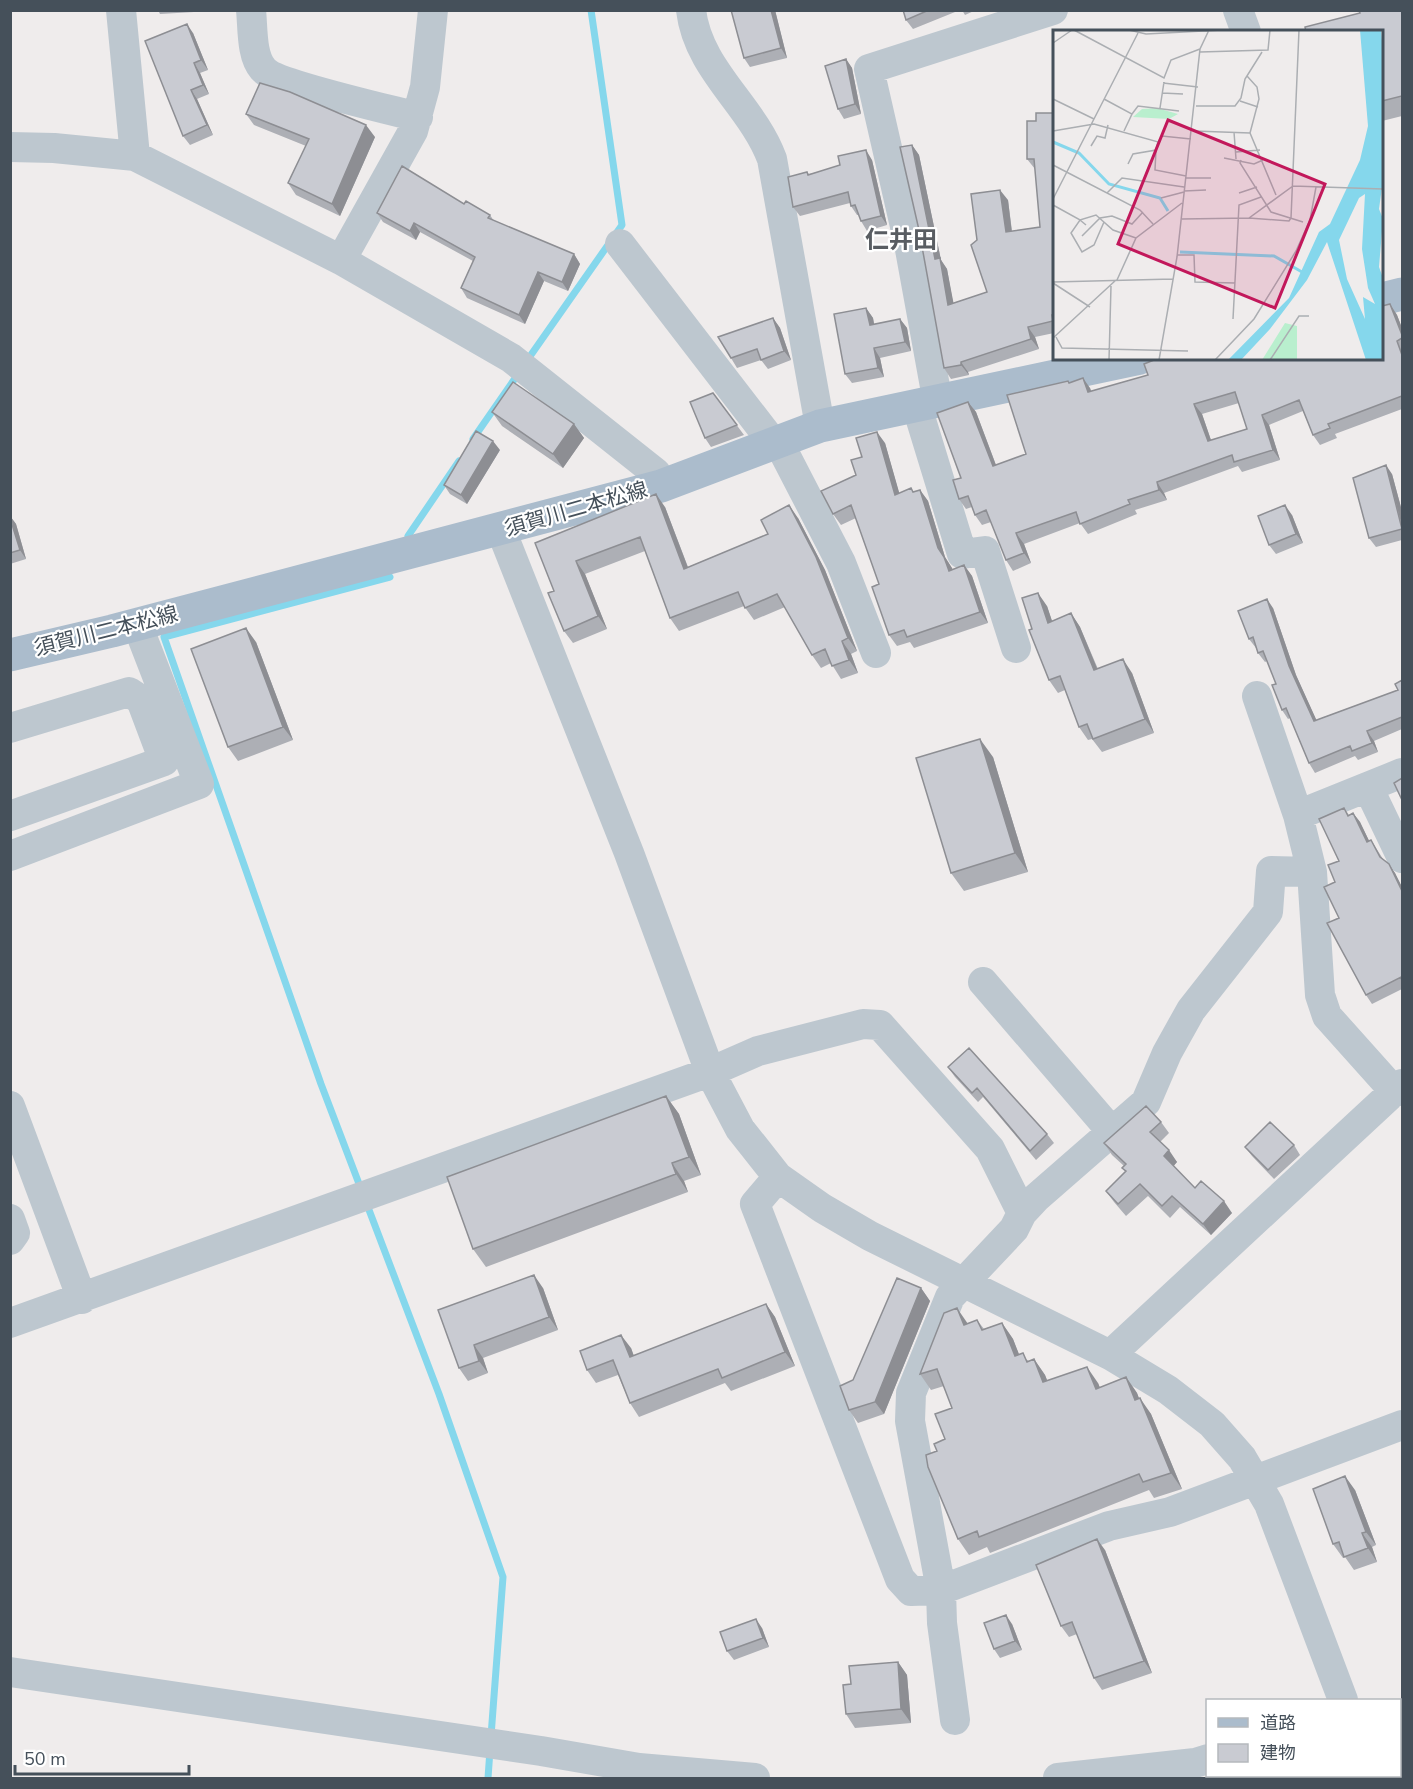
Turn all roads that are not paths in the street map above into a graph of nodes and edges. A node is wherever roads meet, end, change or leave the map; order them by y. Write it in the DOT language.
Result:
graph roads {
  1 [pos="121,10"];
  2 [pos="251,10"];
  3 [pos="433,10"];
  4 [pos="691,10"];
  5 [pos="1053,10"];
  6 [pos="1238,10"];
  7 [pos="1245,30"];
  8 [pos="418,117"];
  9 [pos="10,147"];
  10 [pos="135,156"];
  11 [pos="620,244"];
  12 [pos="341,260"];
  13 [pos="1402,294"];
  14 [pos="1383,299"];
  15 [pos="1131,360"];
  16 [pos="927,405"];
  17 [pos="820,426"];
  18 [pos="777,443"];
  19 [pos="661,486"];
  20 [pos="501,530"];
  21 [pos="137,624"];
  22 [pos="1016,648"];
  23 [pos="876,653"];
  24 [pos="10,655"];
  25 [pos="1257,696"];
  26 [pos="10,728"];
  27 [pos="1402,773"];
  28 [pos="1368,787"];
  29 [pos="1298,815"];
  30 [pos="10,816"];
  31 [pos="10,856"];
  32 [pos="1402,858"];
  33 [pos="1312,872"];
  34 [pos="983,981"];
  35 [pos="710,1072"];
  36 [pos="1399,1088"];
  37 [pos="10,1106"];
  38 [pos="1113,1133"];
  39 [pos="778,1176"];
  40 [pos="1022,1213"];
  41 [pos="10,1219"];
  42 [pos="10,1240"];
  43 [pos="963,1281"];
  44 [pos="82,1299"];
  45 [pos="10,1323"];
  46 [pos="1110,1355"];
  47 [pos="1402,1425"];
  48 [pos="1256,1480"];
  49 [pos="940,1590"];
  50 [pos="10,1672"];
  51 [pos="1342,1699"];
  52 [pos="955,1720"];
  53 [pos="1206,1759"];
  54 [pos="755,1779"];
  55 [pos="1058,1779"];
  1 -- 10 [label="street"];
  2 -- 8 [label="street"];
  3 -- 8 [label="street"];
  4 -- 17 [label="street"];
  5 -- 16 [label="street"];
  6 -- 7 [label="street"];
  8 -- 12 [label="street"];
  9 -- 10 [label="street"];
  10 -- 12 [label="street"];
  11 -- 18 [label="street"];
  12 -- 19 [label="street"];
  13 -- 14 [label="main road"];
  15 -- 16 [label="main road, 須賀川二本松線"];
  16 -- 17 [label="main road, 須賀川二本松線"];
  16 -- 22 [label="street"];
  17 -- 18 [label="main road, 須賀川二本松線"];
  18 -- 19 [label="main road, 須賀川二本松線"];
  18 -- 23 [label="street"];
  19 -- 20 [label="main road, 須賀川二本松線"];
  20 -- 21 [label="main road, 須賀川二本松線"];
  20 -- 35 [label="street"];
  21 -- 24 [label="main road, 須賀川二本松線"];
  21 -- 31 [label="street"];
  25 -- 29 [label="street"];
  26 -- 30 [label="street"];
  27 -- 28 [label="street"];
  28 -- 29 [label="street"];
  28 -- 32 [label="street"];
  29 -- 33 [label="street"];
  33 -- 36 [label="street"];
  33 -- 38 [label="street"];
  34 -- 38 [label="street"];
  35 -- 39 [label="street"];
  35 -- 40 [label="street"];
  35 -- 44 [label="street"];
  36 -- 46 [label="street"];
  37 -- 44 [label="street"];
  38 -- 40 [label="street"];
  39 -- 43 [label="street"];
  39 -- 49 [label="street"];
  40 -- 43 [label="street"];
  41 -- 42 [label="street"];
  43 -- 46 [label="street"];
  43 -- 49 [label="street"];
  44 -- 45 [label="street"];
  46 -- 48 [label="street"];
  47 -- 48 [label="street"];
  48 -- 49 [label="street"];
  48 -- 51 [label="street"];
  49 -- 52 [label="street"];
  50 -- 54 [label="street"];
  53 -- 55 [label="street"];
}
